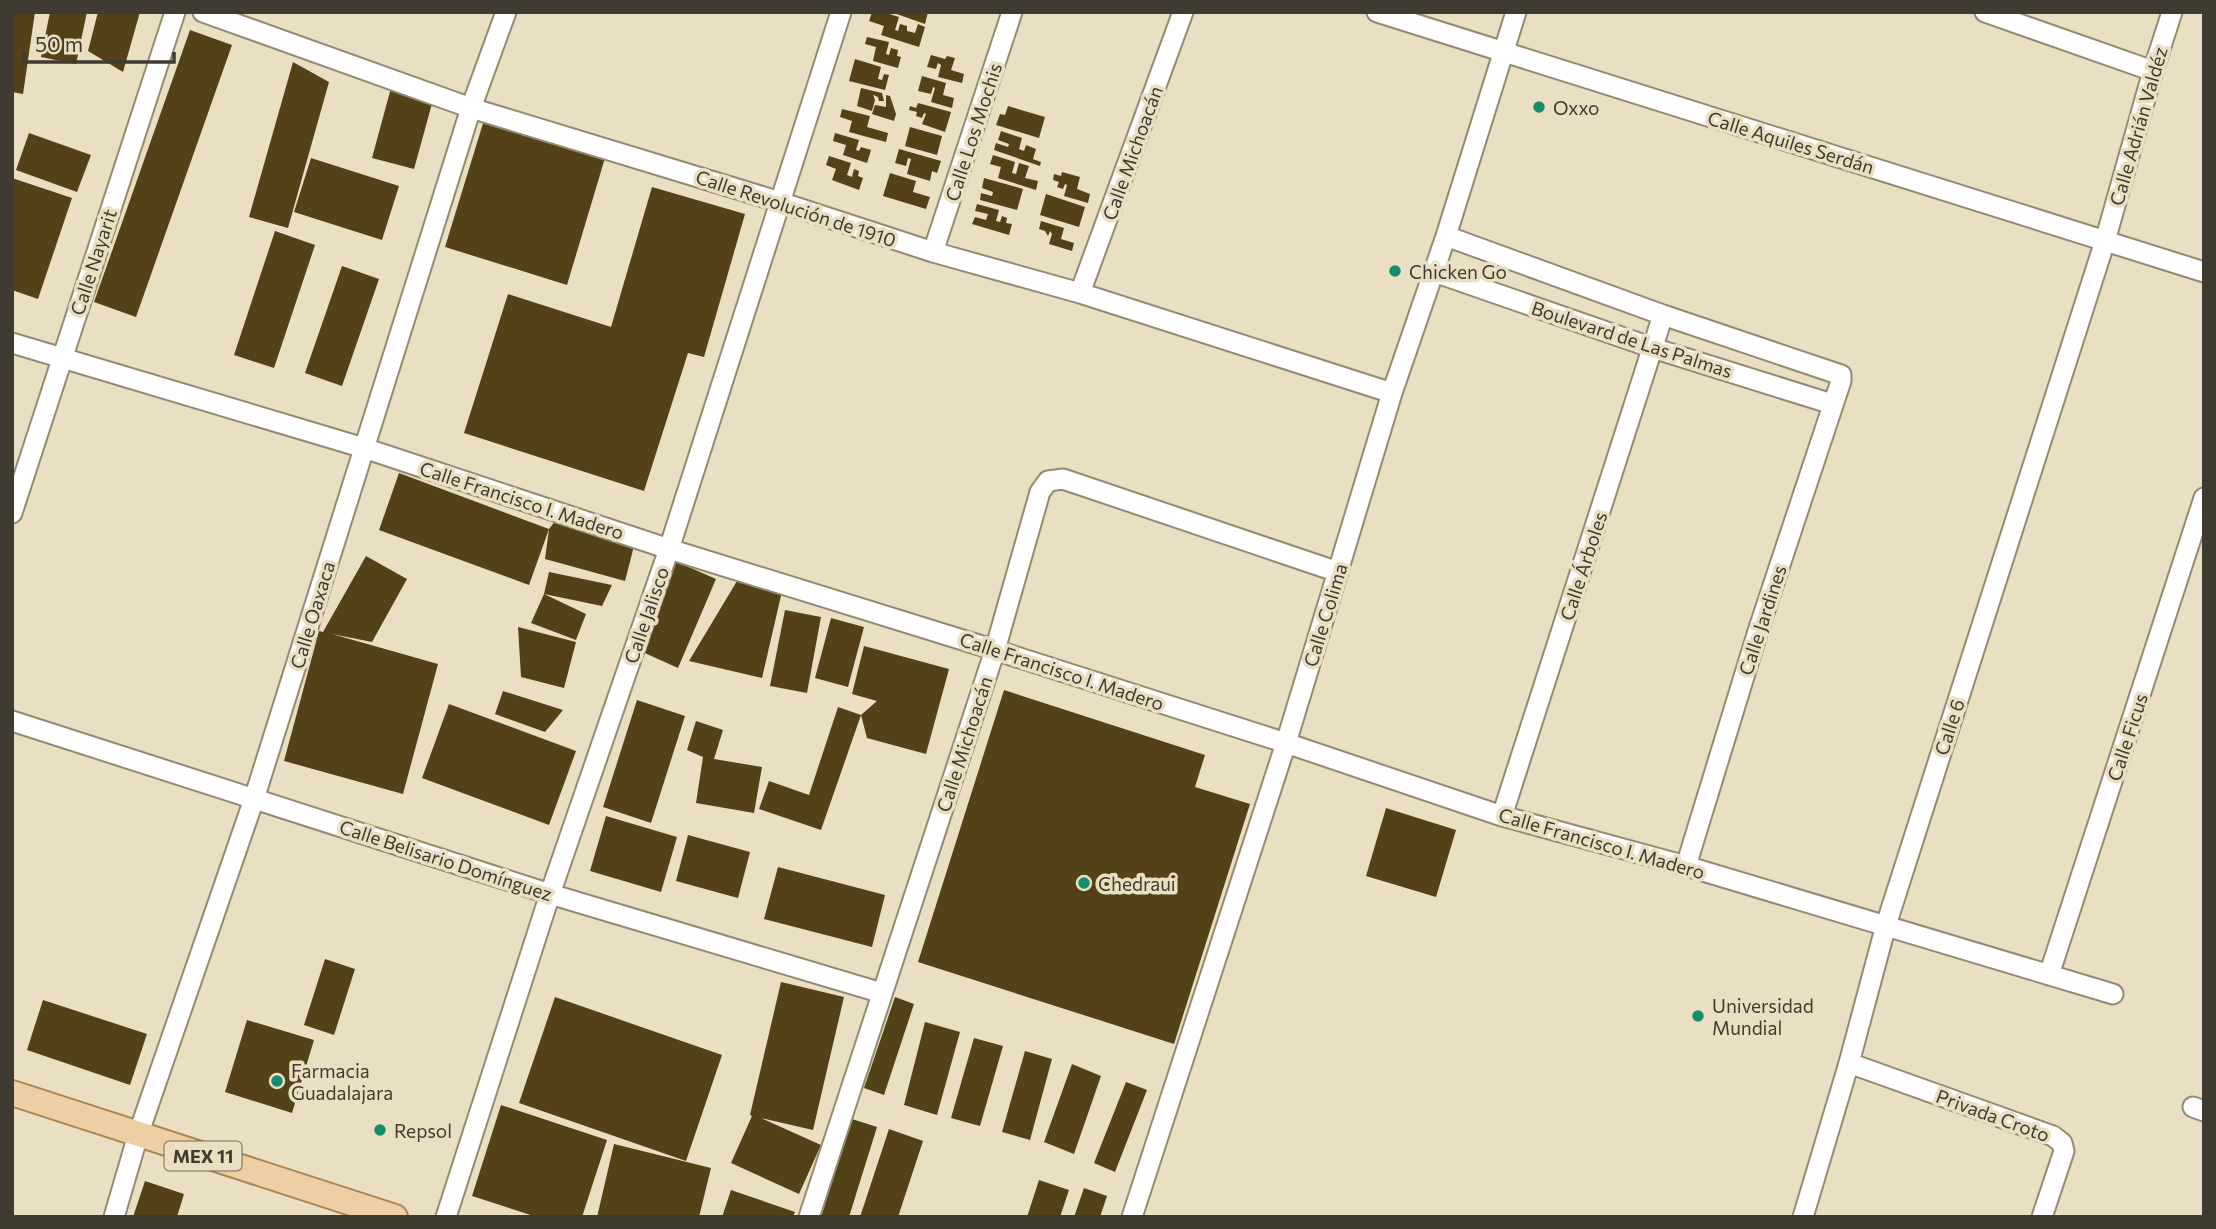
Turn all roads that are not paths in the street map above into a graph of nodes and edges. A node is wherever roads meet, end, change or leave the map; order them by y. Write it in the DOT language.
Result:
graph roads {
  1 [pos="175,12"];
  2 [pos="203,12"];
  3 [pos="506,12"];
  4 [pos="841,12"];
  5 [pos="1012,12"];
  6 [pos="1183,12"];
  7 [pos="1377,12"];
  8 [pos="1516,12"];
  9 [pos="1985,12"];
  10 [pos="2172,12"];
  11 [pos="1503,52"];
  12 [pos="2153,71"];
  13 [pos="471,108"];
  14 [pos="780,202"];
  15 [pos="1447,236"];
  16 [pos="2105,240"];
  17 [pos="933,253"];
  18 [pos="1434,272"];
  19 [pos="2204,272"];
  20 [pos="1080,293"];
  21 [pos="1663,315"];
  22 [pos="12,343"];
  23 [pos="1653,348"];
  24 [pos="61,359"];
  25 [pos="1841,375"];
  26 [pos="1392,393"];
  27 [pos="1832,404"];
  28 [pos="364,448"];
  29 [pos="2204,498"];
  30 [pos="12,513"];
  31 [pos="669,549"];
  32 [pos="1338,572"];
  33 [pos="995,650"];
  34 [pos="12,721"];
  35 [pos="1286,743"];
  36 [pos="254,799"];
  37 [pos="1502,816"];
  38 [pos="1686,866"];
  39 [pos="550,894"];
  40 [pos="1886,925"];
  41 [pos="2049,975"];
  42 [pos="882,993"];
  43 [pos="2113,994"];
  44 [pos="1849,1063"];
  45 [pos="12,1093"];
  46 [pos="138,1135"];
  47 [pos="1809,1215"];
  48 [pos="114,1217"];
  49 [pos="395,1217"];
  50 [pos="446,1217"];
  51 [pos="809,1217"];
  52 [pos="1132,1217"];
  53 [pos="2042,1217"];
  1 -- 24 [label="street, Calle Nayarit"];
  2 -- 13 [label="street, Calle Revolución de 1910"];
  3 -- 13 [label="street, Calle Oaxaca"];
  4 -- 14 [label="street, Calle Jalisco"];
  5 -- 17 [label="street, Calle Los Mochis"];
  6 -- 20 [label="street, Calle Michoacán"];
  7 -- 11 [label="street, Calle Aquiles Serdán"];
  8 -- 11 [label="street, Calle Colima"];
  9 -- 12 [label="street"];
  10 -- 12 [label="street, Calle Adrián Valdéz"];
  11 -- 15 [label="street, Calle Colima"];
  11 -- 16 [label="street, Calle Aquiles Serdán"];
  12 -- 16 [label="street, Calle Adrián Valdéz"];
  13 -- 14 [label="street, Calle Revolución de 1910"];
  13 -- 28 [label="street, Calle Oaxaca"];
  14 -- 17 [label="street, Calle Revolución de 1910"];
  14 -- 31 [label="street, Calle Jalisco"];
  15 -- 18 [label="street, Calle Colima"];
  15 -- 21 [label="street, Boulevard de Las Palmas"];
  16 -- 19 [label="street, Calle Aquiles Serdán"];
  16 -- 40 [label="street, Calle 6"];
  17 -- 20 [label="street, Calle Revolución de 1910"];
  18 -- 23 [label="street, Boulevard de Las Palmas"];
  18 -- 26 [label="street, Calle Colima"];
  20 -- 26 [label="street, Calle Revolución de 1910"];
  21 -- 23 [label="street, Calle Árboles"];
  21 -- 25 [label="street, Boulevard de Las Palmas"];
  22 -- 24 [label="street, Calle Francisco I. Madero"];
  23 -- 27 [label="street, Boulevard de Las Palmas"];
  23 -- 37 [label="street, Calle Árboles"];
  24 -- 28 [label="street, Calle Francisco I. Madero"];
  24 -- 30 [label="street, Calle Nayarit"];
  25 -- 27 [label="street, Calle Jardines"];
  26 -- 32 [label="street, Calle Colima"];
  27 -- 38 [label="street, Calle Jardines"];
  28 -- 31 [label="street, Calle Francisco I. Madero"];
  28 -- 36 [label="street, Calle Oaxaca"];
  29 -- 41 [label="street, Calle Ficus"];
  31 -- 33 [label="street, Calle Francisco I. Madero"];
  31 -- 39 [label="street, Calle Jalisco"];
  32 -- 33 [label="street, Calle Michoacán"];
  32 -- 35 [label="street, Calle Colima"];
  33 -- 35 [label="street, Calle Francisco I. Madero"];
  33 -- 42 [label="street, Calle Michoacán"];
  34 -- 36 [label="street, Calle Belisario Domínguez"];
  35 -- 37 [label="street, Calle Francisco I. Madero"];
  35 -- 52 [label="street, Calle Colima"];
  36 -- 39 [label="street, Calle Belisario Domínguez"];
  36 -- 46 [label="street, Calle Oaxaca"];
  37 -- 38 [label="street, Calle Francisco I. Madero"];
  38 -- 40 [label="street, Calle Francisco I. Madero"];
  39 -- 42 [label="street, Calle Belisario Domínguez"];
  39 -- 50 [label="street, Calle Jalisco"];
  40 -- 41 [label="street, Calle Francisco I. Madero"];
  40 -- 44 [label="street, Calle 6"];
  41 -- 43 [label="street, Calle Francisco I. Madero"];
  42 -- 51 [label="street, Calle Michoacán"];
  44 -- 47 [label="street, Calle 6"];
  44 -- 53 [label="street, Privada Croto"];
  45 -- 46 [label="main road, MEX 11"];
  46 -- 48 [label="street, Calle Oaxaca"];
  46 -- 49 [label="main road, MEX 11"];
}
